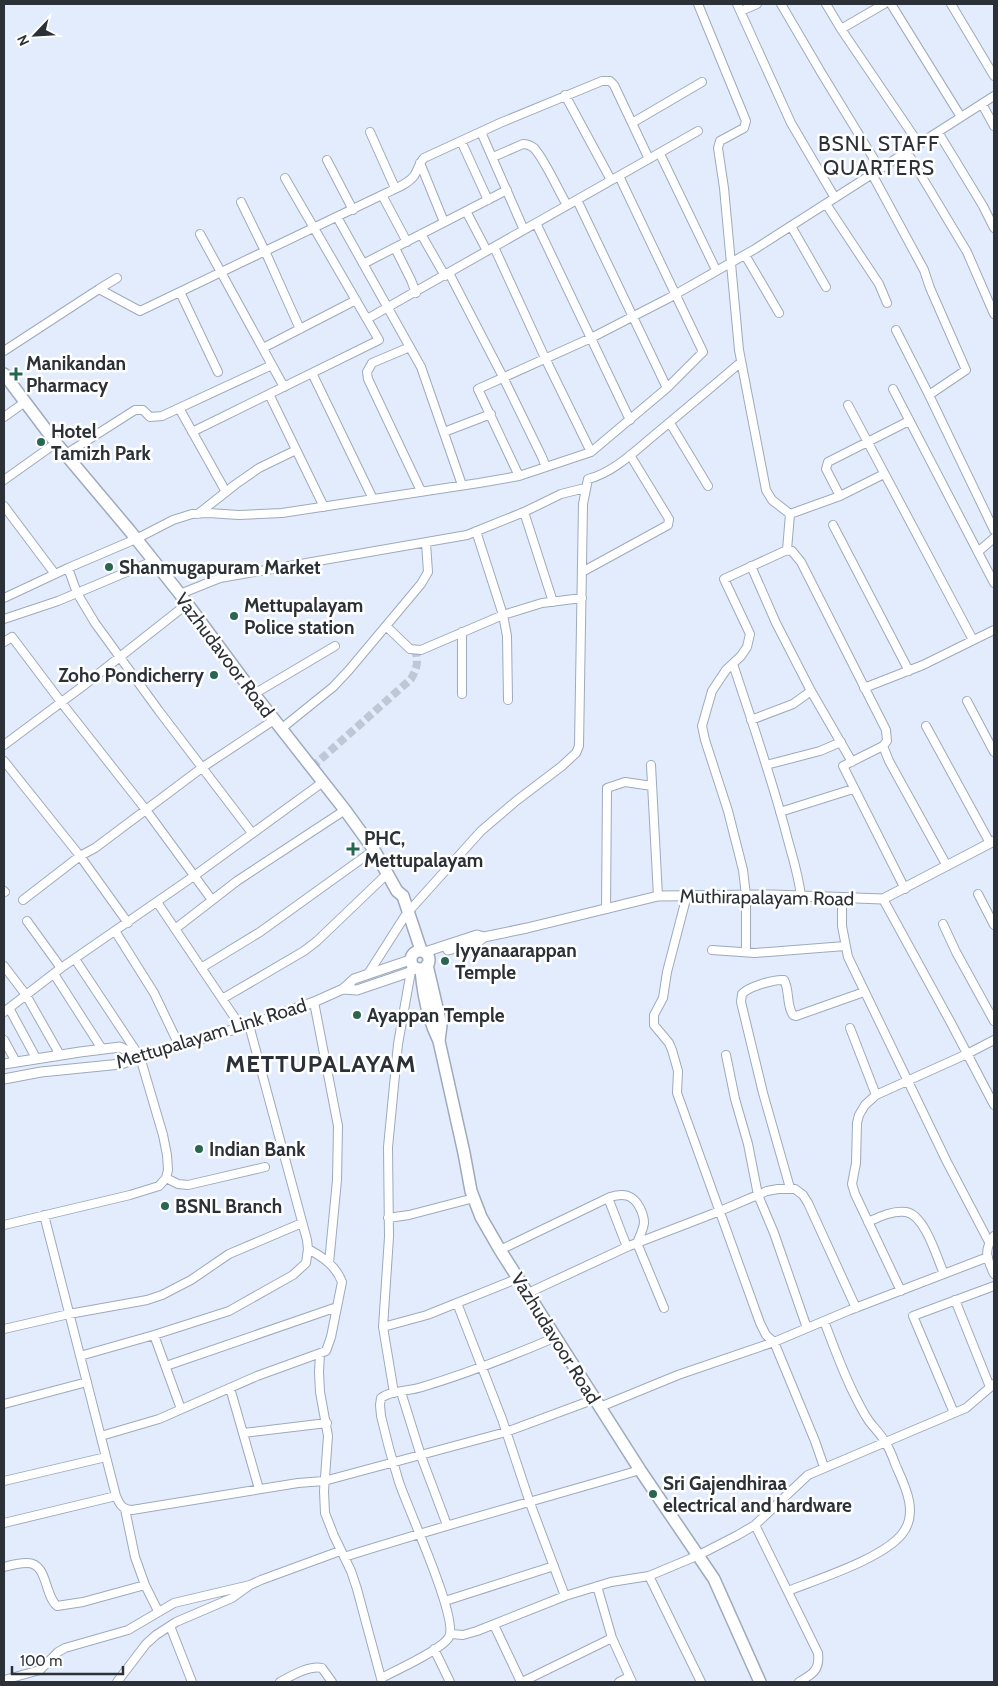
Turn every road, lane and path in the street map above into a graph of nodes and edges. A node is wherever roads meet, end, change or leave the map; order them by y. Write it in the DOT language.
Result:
graph roads {
  1 [pos="698,4"];
  2 [pos="757,4"];
  3 [pos="781,4"];
  4 [pos="826,4"];
  5 [pos="884,4"];
  6 [pos="891,4"];
  7 [pos="950,4"];
  8 [pos="739,7"];
  9 [pos="841,30"];
  10 [pos="994,76"];
  11 [pos="702,82"];
  12 [pos="565,95"];
  13 [pos="994,96"];
  14 [pos="982,104"];
  15 [pos="961,117"];
  16 [pos="632,123"];
  17 [pos="994,126"];
  18 [pos="698,131"];
  19 [pos="370,132"];
  20 [pos="481,132"];
  21 [pos="938,132"];
  22 [pos="461,141"];
  23 [pos="919,144"];
  24 [pos="907,152"];
  25 [pos="660,154"];
  26 [pos="493,157"];
  27 [pos="649,159"];
  28 [pos="327,160"];
  29 [pos="420,163"];
  30 [pos="880,169"];
  31 [pos="872,174"];
  32 [pos="619,176"];
  33 [pos="285,178"];
  34 [pos="611,180"];
  35 [pos="395,188"];
  36 [pos="507,190"];
  37 [pos="382,196"];
  38 [pos="835,198"];
  39 [pos="488,200"];
  40 [pos="576,200"];
  41 [pos="241,202"];
  42 [pos="826,204"];
  43 [pos="567,205"];
  44 [pos="353,210"];
  45 [pos="466,211"];
  46 [pos="337,217"];
  47 [pos="444,222"];
  48 [pos="536,224"];
  49 [pos="791,226"];
  50 [pos="994,228"];
  51 [pos="314,229"];
  52 [pos="524,230"];
  53 [pos="200,234"];
  54 [pos="421,234"];
  55 [pos="406,242"];
  56 [pos="395,248"];
  57 [pos="491,249"];
  58 [pos="265,251"];
  59 [pos="745,254"];
  60 [pos="731,262"];
  61 [pos="363,264"];
  62 [pos="716,270"];
  63 [pos="221,272"];
  64 [pos="447,274"];
  65 [pos="117,278"];
  66 [pos="826,287"];
  67 [pos="99,289"];
  68 [pos="180,292"];
  69 [pos="416,293"];
  70 [pos="676,294"];
  71 [pos="356,300"];
  72 [pos="887,303"];
  73 [pos="388,308"];
  74 [pos="779,313"];
  75 [pos="994,314"];
  76 [pos="632,317"];
  77 [pos="367,319"];
  78 [pos="300,329"];
  79 [pos="896,330"];
  80 [pos="591,338"];
  81 [pos="410,347"];
  82 [pos="263,348"];
  83 [pos="4,351"];
  84 [pos="545,358"];
  85 [pos="741,362"];
  86 [pos="272,365"];
  87 [pos="218,372"];
  88 [pos="312,373"];
  89 [pos="4,374"];
  90 [pos="504,377"];
  91 [pos="284,387"];
  92 [pos="666,388"];
  93 [pos="893,389"];
  94 [pos="270,394"];
  95 [pos="929,395"];
  96 [pos="25,402"];
  97 [pos="848,405"];
  98 [pos="179,408"];
  99 [pos="490,414"];
  100 [pos="4,417"];
  101 [pos="630,420"];
  102 [pos="909,421"];
  103 [pos="670,422"];
  104 [pos="192,432"];
  105 [pos="444,432"];
  106 [pos="867,442"];
  107 [pos="56,443"];
  108 [pos="296,450"];
  109 [pos="591,452"];
  110 [pos="66,454"];
  111 [pos="630,454"];
  112 [pos="546,467"];
  113 [pos="884,474"];
  114 [pos="519,476"];
  115 [pos="4,480"];
  116 [pos="462,485"];
  117 [pos="708,486"];
  118 [pos="585,488"];
  119 [pos="421,491"];
  120 [pos="226,492"];
  121 [pos="840,496"];
  122 [pos="373,499"];
  123 [pos="4,506"];
  124 [pos="324,507"];
  125 [pos="524,512"];
  126 [pos="198,514"];
  127 [pos="790,514"];
  128 [pos="833,525"];
  129 [pos="994,530"];
  130 [pos="476,532"];
  131 [pos="994,538"];
  132 [pos="136,539"];
  133 [pos="426,543"];
  134 [pos="787,550"];
  135 [pos="979,551"];
  136 [pos="153,561"];
  137 [pos="751,566"];
  138 [pos="68,568"];
  139 [pos="582,572"];
  140 [pos="55,574"];
  141 [pos="994,583"];
  142 [pos="77,593"];
  143 [pos="180,594"];
  144 [pos="4,598"];
  145 [pos="582,598"];
  146 [pos="553,602"];
  147 [pos="187,604"];
  148 [pos="503,615"];
  149 [pos="4,619"];
  150 [pos="386,626"];
  151 [pos="994,630"];
  152 [pos="462,632"];
  153 [pos="972,640"];
  154 [pos="4,642"];
  155 [pos="335,646"];
  156 [pos="119,657"];
  157 [pos="733,664"];
  158 [pos="909,671"];
  159 [pos="864,688"];
  160 [pos="811,691"];
  161 [pos="254,694"];
  162 [pos="462,694"];
  163 [pos="508,700"];
  164 [pos="967,701"];
  165 [pos="61,702"];
  166 [pos="751,720"];
  167 [pos="278,724"];
  168 [pos="926,726"];
  169 [pos="841,742"];
  170 [pos="4,745"];
  171 [pos="883,746"];
  172 [pos="994,752"];
  173 [pos="4,761"];
  174 [pos="852,762"];
  175 [pos="650,765"];
  176 [pos="766,765"];
  177 [pos="203,767"];
  178 [pos="323,782"];
  179 [pos="652,786"];
  180 [pos="853,789"];
  181 [pos="146,810"];
  182 [pos="345,810"];
  183 [pos="780,812"];
  184 [pos="252,833"];
  185 [pos="992,842"];
  186 [pos="374,850"];
  187 [pos="80,856"];
  188 [pos="948,866"];
  189 [pos="388,873"];
  190 [pos="194,876"];
  191 [pos="905,889"];
  192 [pos="978,894"];
  193 [pos="684,895"];
  194 [pos="746,895"];
  195 [pos="662,896"];
  196 [pos="801,896"];
  197 [pos="842,898"];
  198 [pos="23,900"];
  199 [pos="212,900"];
  200 [pos="883,900"];
  201 [pos="158,902"];
  202 [pos="606,909"];
  203 [pos="407,913"];
  204 [pos="27,921"];
  205 [pos="128,923"];
  206 [pos="943,924"];
  207 [pos="994,925"];
  208 [pos="175,929"];
  209 [pos="115,931"];
  210 [pos="845,946"];
  211 [pos="712,950"];
  212 [pos="746,952"];
  213 [pos="75,959"];
  214 [pos="419,960"];
  215 [pos="4,966"];
  216 [pos="61,968"];
  217 [pos="201,968"];
  218 [pos="54,974"];
  219 [pos="368,974"];
  220 [pos="343,989"];
  221 [pos="864,992"];
  222 [pos="26,995"];
  223 [pos="222,999"];
  224 [pos="314,1002"];
  225 [pos="6,1010"];
  226 [pos="994,1021"];
  227 [pos="245,1026"];
  228 [pos="850,1028"];
  229 [pos="4,1040"];
  230 [pos="994,1040"];
  231 [pos="179,1045"];
  232 [pos="102,1049"];
  233 [pos="967,1054"];
  234 [pos="60,1055"];
  235 [pos="726,1055"];
  236 [pos="140,1057"];
  237 [pos="36,1058"];
  238 [pos="16,1062"];
  239 [pos="4,1064"];
  240 [pos="4,1079"];
  241 [pos="908,1080"];
  242 [pos="876,1095"];
  243 [pos="994,1106"];
  244 [pos="265,1167"];
  245 [pos="166,1178"];
  246 [pos="790,1188"];
  247 [pos="758,1195"];
  248 [pos="474,1198"];
  249 [pos="610,1203"];
  250 [pos="720,1211"];
  251 [pos="44,1215"];
  252 [pos="388,1218"];
  253 [pos="868,1222"];
  254 [pos="302,1224"];
  255 [pos="4,1225"];
  256 [pos="992,1239"];
  257 [pos="637,1243"];
  258 [pos="627,1247"];
  259 [pos="308,1249"];
  260 [pos="500,1250"];
  261 [pos="988,1257"];
  262 [pos="329,1263"];
  263 [pos="944,1274"];
  264 [pos="994,1274"];
  265 [pos="519,1278"];
  266 [pos="994,1286"];
  267 [pos="901,1291"];
  268 [pos="528,1294"];
  269 [pos="955,1300"];
  270 [pos="457,1302"];
  271 [pos="337,1307"];
  272 [pos="664,1308"];
  273 [pos="856,1308"];
  274 [pos="69,1314"];
  275 [pos="824,1321"];
  276 [pos="384,1327"];
  277 [pos="808,1328"];
  278 [pos="4,1329"];
  279 [pos="154,1335"];
  280 [pos="556,1336"];
  281 [pos="774,1342"];
  282 [pos="320,1354"];
  283 [pos="80,1356"];
  284 [pos="166,1366"];
  285 [pos="482,1367"];
  286 [pos="87,1382"];
  287 [pos="992,1386"];
  288 [pos="230,1388"];
  289 [pos="398,1392"];
  290 [pos="598,1403"];
  291 [pos="4,1404"];
  292 [pos="181,1409"];
  293 [pos="954,1413"];
  294 [pos="327,1423"];
  295 [pos="506,1432"];
  296 [pos="243,1433"];
  297 [pos="101,1436"];
  298 [pos="886,1442"];
  299 [pos="421,1456"];
  300 [pos="106,1457"];
  301 [pos="393,1463"];
  302 [pos="824,1467"];
  303 [pos="640,1470"];
  304 [pos="324,1480"];
  305 [pos="4,1481"];
  306 [pos="259,1489"];
  307 [pos="116,1496"];
  308 [pos="530,1503"];
  309 [pos="125,1509"];
  310 [pos="4,1523"];
  311 [pos="447,1525"];
  312 [pos="755,1525"];
  313 [pos="419,1534"];
  314 [pos="342,1554"];
  315 [pos="699,1555"];
  316 [pos="554,1566"];
  317 [pos="4,1567"];
  318 [pos="649,1576"];
  319 [pos="145,1585"];
  320 [pos="250,1585"];
  321 [pos="597,1586"];
  322 [pos="788,1591"];
  323 [pos="565,1596"];
  324 [pos="445,1601"];
  325 [pos="158,1611"];
  326 [pos="494,1625"];
  327 [pos="170,1626"];
  328 [pos="451,1634"];
  329 [pos="612,1638"];
  330 [pos="434,1649"];
  331 [pos="4,1680"];
  332 [pos="382,1680"];
  333 [pos="631,1680"];
  334 [pos="117,1682"];
  335 [pos="192,1682"];
  336 [pos="280,1682"];
  337 [pos="332,1682"];
  338 [pos="450,1682"];
  339 [pos="521,1682"];
  340 [pos="619,1682"];
  341 [pos="701,1682"];
  342 [pos="760,1682"];
  343 [pos="799,1682"];
  1 -- 60 [label="street"];
  2 -- 8 [label="street"];
  3 -- 30 [label="street"];
  4 -- 9 [label="street"];
  5 -- 9 [label="street"];
  6 -- 15 [label="street"];
  7 -- 10 [label="street"];
  8 -- 38 [label="street"];
  9 -- 23 [label="street"];
  11 -- 16 [label="street"];
  12 -- 16 [label="street"];
  12 -- 20 [label="street"];
  12 -- 34 [label="street"];
  13 -- 14 [label="street"];
  14 -- 15 [label="street"];
  14 -- 17 [label="street"];
  15 -- 21 [label="street"];
  16 -- 27 [label="street"];
  18 -- 25 [label="street"];
  19 -- 35 [label="street"];
  20 -- 22 [label="street"];
  20 -- 26 [label="street"];
  21 -- 23 [label="street"];
  21 -- 50 [label="street"];
  22 -- 29 [label="street"];
  22 -- 39 [label="street"];
  23 -- 24 [label="street"];
  24 -- 30 [label="street"];
  24 -- 75 [label="street"];
  25 -- 27 [label="street"];
  25 -- 62 [label="street"];
  26 -- 36 [label="street"];
  26 -- 43 [label="street"];
  27 -- 32 [label="street"];
  28 -- 44 [label="street"];
  29 -- 35 [label="street"];
  29 -- 47 [label="street"];
  30 -- 31 [label="street"];
  31 -- 38 [label="street"];
  31 -- 95 [label="street"];
  32 -- 34 [label="street"];
  32 -- 70 [label="street"];
  33 -- 51 [label="street"];
  34 -- 40 [label="street"];
  35 -- 37 [label="street"];
  36 -- 39 [label="street"];
  36 -- 52 [label="street"];
  37 -- 44 [label="street"];
  37 -- 55 [label="street"];
  38 -- 42 [label="street"];
  39 -- 45 [label="street"];
  40 -- 43 [label="street"];
  40 -- 76 [label="street"];
  41 -- 58 [label="street"];
  42 -- 49 [label="street"];
  42 -- 72 [label="street"];
  43 -- 48 [label="street"];
  44 -- 46 [label="street"];
  45 -- 47 [label="street"];
  45 -- 57 [label="street"];
  46 -- 51 [label="street"];
  46 -- 61 [label="street"];
  47 -- 54 [label="street"];
  48 -- 52 [label="street"];
  48 -- 80 [label="street"];
  49 -- 59 [label="street"];
  49 -- 66 [label="street"];
  51 -- 58 [label="street"];
  51 -- 71 [label="street"];
  52 -- 57 [label="street"];
  53 -- 63 [label="street"];
  54 -- 55 [label="street"];
  54 -- 64 [label="street"];
  55 -- 56 [label="street"];
  56 -- 61 [label="street"];
  56 -- 69 [label="street"];
  57 -- 64 [label="street"];
  57 -- 84 [label="street"];
  58 -- 63 [label="street"];
  58 -- 78 [label="street"];
  59 -- 60 [label="street"];
  59 -- 74 [label="street"];
  60 -- 62 [label="street"];
  60 -- 85 [label="street"];
  61 -- 73 [label="street"];
  62 -- 70 [label="street"];
  63 -- 68 [label="street"];
  63 -- 82 [label="street"];
  64 -- 69 [label="street"];
  64 -- 90 [label="street"];
  65 -- 67 [label="street"];
  67 -- 68 [label="street"];
  67 -- 83 [label="street"];
  68 -- 87 [label="street"];
  69 -- 73 [label="street"];
  70 -- 76 [label="street"];
  70 -- 92 [label="street"];
  71 -- 77 [label="street"];
  71 -- 78 [label="street"];
  73 -- 77 [label="street"];
  73 -- 81 [label="street"];
  76 -- 80 [label="street"];
  76 -- 92 [label="street"];
  77 -- 88 [label="street"];
  78 -- 82 [label="street"];
  79 -- 95 [label="street"];
  80 -- 84 [label="street"];
  80 -- 101 [label="street"];
  81 -- 105 [label="street"];
  81 -- 119 [label="street"];
  82 -- 86 [label="street"];
  84 -- 90 [label="street"];
  84 -- 109 [label="street"];
  85 -- 103 [label="street"];
  85 -- 127 [label="street"];
  86 -- 91 [label="street"];
  86 -- 98 [label="street"];
  88 -- 91 [label="street"];
  88 -- 122 [label="street"];
  89 -- 96 [label="main road, Vazhudavoor Road"];
  90 -- 99 [label="street"];
  90 -- 112 [label="street"];
  91 -- 94 [label="street"];
  92 -- 101 [label="street"];
  93 -- 102 [label="street"];
  94 -- 104 [label="street"];
  94 -- 108 [label="street"];
  95 -- 129 [label="street"];
  96 -- 100 [label="street"];
  96 -- 107 [label="main road, Vazhudavoor Road"];
  97 -- 106 [label="street"];
  98 -- 104 [label="street"];
  98 -- 110 [label="street"];
  99 -- 105 [label="street"];
  99 -- 114 [label="street"];
  101 -- 109 [label="street"];
  102 -- 106 [label="street"];
  102 -- 135 [label="street"];
  103 -- 111 [label="street"];
  103 -- 117 [label="street"];
  104 -- 120 [label="street"];
  105 -- 116 [label="street"];
  106 -- 113 [label="street"];
  106 -- 121 [label="street"];
  107 -- 110 [label="main road, Vazhudavoor Road"];
  107 -- 115 [label="street"];
  108 -- 120 [label="street"];
  108 -- 124 [label="street"];
  109 -- 112 [label="street"];
  110 -- 132 [label="main road, Vazhudavoor Road"];
  111 -- 118 [label="street"];
  111 -- 139 [label="street"];
  112 -- 114 [label="street"];
  113 -- 121 [label="street"];
  113 -- 153 [label="street"];
  114 -- 116 [label="street"];
  116 -- 119 [label="street"];
  118 -- 125 [label="street"];
  118 -- 139 [label="street"];
  119 -- 122 [label="street"];
  120 -- 126 [label="street"];
  121 -- 127 [label="street"];
  122 -- 124 [label="street"];
  123 -- 140 [label="street"];
  124 -- 126 [label="street"];
  125 -- 130 [label="street"];
  125 -- 146 [label="street"];
  126 -- 132 [label="street"];
  127 -- 134 [label="street"];
  128 -- 158 [label="street"];
  130 -- 133 [label="street"];
  130 -- 148 [label="street"];
  131 -- 135 [label="street"];
  132 -- 136 [label="main road, Vazhudavoor Road"];
  132 -- 138 [label="street"];
  133 -- 143 [label="street"];
  133 -- 150 [label="street"];
  134 -- 137 [label="street"];
  134 -- 159 [label="street"];
  135 -- 141 [label="street"];
  136 -- 142 [label="street"];
  136 -- 143 [label="main road, Vazhudavoor Road"];
  137 -- 157 [label="street"];
  137 -- 160 [label="street"];
  138 -- 140 [label="street"];
  138 -- 142 [label="street"];
  139 -- 145 [label="street"];
  140 -- 144 [label="street"];
  142 -- 149 [label="street"];
  142 -- 156 [label="street"];
  143 -- 147 [label="main road, Vazhudavoor Road"];
  145 -- 146 [label="street"];
  145 -- 203 [label="street"];
  146 -- 148 [label="street"];
  147 -- 156 [label="street"];
  147 -- 161 [label="main road, Vazhudavoor Road"];
  148 -- 152 [label="street"];
  148 -- 163 [label="street"];
  150 -- 152 [label="street"];
  150 -- 167 [label="street"];
  151 -- 153 [label="street"];
  152 -- 162 [label="street"];
  153 -- 158 [label="street"];
  154 -- 165 [label="street"];
  155 -- 161 [label="street"];
  156 -- 165 [label="street"];
  156 -- 177 [label="street"];
  157 -- 166 [label="street"];
  157 -- 194 [label="street"];
  158 -- 159 [label="street"];
  159 -- 171 [label="street"];
  160 -- 166 [label="street"];
  160 -- 169 [label="street"];
  161 -- 167 [label="main road, Vazhudavoor Road"];
  164 -- 172 [label="street"];
  165 -- 170 [label="street"];
  165 -- 181 [label="street"];
  166 -- 176 [label="street"];
  167 -- 177 [label="street"];
  167 -- 178 [label="main road, Vazhudavoor Road"];
  168 -- 185 [label="street"];
  169 -- 174 [label="street"];
  169 -- 176 [label="street"];
  171 -- 174 [label="street"];
  171 -- 188 [label="street"];
  173 -- 187 [label="street"];
  174 -- 180 [label="street"];
  175 -- 179 [label="street"];
  176 -- 183 [label="street"];
  177 -- 181 [label="street"];
  177 -- 184 [label="street"];
  178 -- 182 [label="main road, Vazhudavoor Road"];
  178 -- 184 [label="street"];
  179 -- 195 [label="street"];
  179 -- 202 [label="street"];
  180 -- 183 [label="street"];
  180 -- 191 [label="street"];
  181 -- 187 [label="street"];
  181 -- 190 [label="street"];
  182 -- 186 [label="main road, Vazhudavoor Road"];
  182 -- 199 [label="street"];
  183 -- 196 [label="street"];
  184 -- 190 [label="street"];
  185 -- 188 [label="street"];
  186 -- 189 [label="main road, Vazhudavoor Road"];
  186 -- 217 [label="street"];
  187 -- 198 [label="street"];
  187 -- 205 [label="street"];
  188 -- 191 [label="street"];
  189 -- 203 [label="main road, Vazhudavoor Road"];
  189 -- 223 [label="street"];
  190 -- 199 [label="street"];
  190 -- 201 [label="street"];
  191 -- 200 [label="street"];
  192 -- 207 [label="street"];
  193 -- 194 [label="street, Muthirapalayam Road"];
  193 -- 195 [label="street, Muthirapalayam Road"];
  193 -- 250 [label="street"];
  194 -- 196 [label="street, Muthirapalayam Road"];
  194 -- 212 [label="street"];
  195 -- 202 [label="street, Muthirapalayam Road"];
  196 -- 197 [label="street, Muthirapalayam Road"];
  197 -- 200 [label="street, Muthirapalayam Road"];
  197 -- 210 [label="street"];
  199 -- 208 [label="street"];
  200 -- 233 [label="street"];
  201 -- 205 [label="street"];
  201 -- 208 [label="street"];
  202 -- 214 [label="street, Muthirapalayam Road"];
  203 -- 214 [label="main road, Vazhudavoor Road"];
  203 -- 219 [label="street"];
  204 -- 216 [label="street"];
  205 -- 209 [label="street"];
  206 -- 226 [label="street"];
  208 -- 217 [label="street"];
  209 -- 213 [label="street"];
  209 -- 231 [label="street"];
  210 -- 212 [label="street"];
  210 -- 221 [label="street"];
  211 -- 212 [label="street"];
  213 -- 216 [label="street"];
  213 -- 236 [label="street"];
  214 -- 219 [label="street, Mettupalayam Link Road"];
  214 -- 220 [label="street"];
  214 -- 248 [label="main road, Vazhudavoor Road"];
  214 -- 252 [label="street"];
  215 -- 222 [label="street"];
  216 -- 218 [label="street"];
  217 -- 223 [label="street"];
  218 -- 222 [label="street"];
  218 -- 232 [label="street"];
  219 -- 220 [label="street, Mettupalayam Link Road"];
  220 -- 224 [label="street, Mettupalayam Link Road"];
  221 -- 241 [label="street"];
  221 -- 246 [label="street"];
  222 -- 225 [label="street"];
  222 -- 234 [label="street"];
  223 -- 227 [label="street"];
  224 -- 227 [label="street, Mettupalayam Link Road"];
  224 -- 262 [label="street"];
  225 -- 237 [label="street"];
  227 -- 231 [label="street, Mettupalayam Link Road"];
  227 -- 254 [label="street"];
  228 -- 242 [label="street"];
  229 -- 238 [label="street"];
  230 -- 233 [label="street"];
  231 -- 236 [label="street, Mettupalayam Link Road"];
  232 -- 234 [label="street"];
  232 -- 236 [label="street"];
  233 -- 241 [label="street"];
  233 -- 243 [label="street"];
  234 -- 237 [label="street"];
  235 -- 247 [label="street"];
  236 -- 240 [label="street, Mettupalayam Link Road"];
  236 -- 245 [label="street"];
  237 -- 238 [label="street"];
  238 -- 239 [label="street"];
  241 -- 242 [label="street"];
  241 -- 256 [label="street"];
  242 -- 253 [label="street"];
  244 -- 245 [label="street"];
  245 -- 251 [label="street"];
  246 -- 247 [label="street"];
  246 -- 273 [label="street"];
  247 -- 250 [label="street"];
  247 -- 277 [label="street"];
  248 -- 252 [label="street"];
  248 -- 260 [label="main road, Vazhudavoor Road"];
  249 -- 258 [label="street"];
  250 -- 257 [label="street"];
  250 -- 281 [label="street"];
  251 -- 255 [label="street"];
  251 -- 274 [label="street"];
  252 -- 276 [label="street"];
  253 -- 263 [label="street"];
  253 -- 267 [label="street"];
  254 -- 259 [label="street"];
  254 -- 274 [label="street"];
  256 -- 261 [label="street"];
  257 -- 258 [label="street"];
  257 -- 260 [label="street"];
  257 -- 272 [label="street"];
  258 -- 268 [label="street"];
  259 -- 262 [label="street"];
  259 -- 279 [label="street"];
  260 -- 265 [label="main road, Vazhudavoor Road"];
  261 -- 263 [label="street"];
  261 -- 264 [label="street"];
  262 -- 271 [label="street"];
  263 -- 267 [label="street"];
  265 -- 268 [label="main road, Vazhudavoor Road"];
  265 -- 270 [label="street"];
  266 -- 269 [label="street"];
  267 -- 273 [label="street"];
  268 -- 280 [label="main road, Vazhudavoor Road"];
  269 -- 287 [label="street"];
  269 -- 293 [label="street"];
  270 -- 276 [label="street"];
  270 -- 285 [label="street"];
  271 -- 282 [label="street"];
  271 -- 284 [label="street"];
  273 -- 275 [label="street"];
  274 -- 278 [label="street"];
  274 -- 283 [label="street"];
  275 -- 277 [label="street"];
  275 -- 298 [label="street"];
  276 -- 289 [label="street"];
  277 -- 281 [label="street"];
  279 -- 283 [label="street"];
  279 -- 284 [label="street"];
  280 -- 285 [label="street"];
  280 -- 290 [label="main road, Vazhudavoor Road"];
  281 -- 290 [label="street"];
  281 -- 302 [label="street"];
  282 -- 288 [label="street"];
  282 -- 294 [label="street"];
  283 -- 286 [label="street"];
  284 -- 292 [label="street"];
  285 -- 289 [label="street"];
  285 -- 295 [label="street"];
  286 -- 291 [label="street"];
  286 -- 297 [label="street"];
  287 -- 293 [label="street"];
  288 -- 292 [label="street"];
  288 -- 296 [label="street"];
  289 -- 299 [label="street"];
  289 -- 301 [label="street"];
  290 -- 295 [label="street"];
  290 -- 303 [label="main road, Vazhudavoor Road"];
  292 -- 297 [label="street"];
  293 -- 298 [label="street"];
  294 -- 296 [label="street"];
  294 -- 304 [label="street"];
  295 -- 299 [label="street"];
  295 -- 308 [label="street"];
  296 -- 306 [label="street"];
  297 -- 300 [label="street"];
  298 -- 302 [label="street"];
  298 -- 322 [label="street"];
  299 -- 301 [label="street"];
  299 -- 311 [label="street"];
  300 -- 305 [label="street"];
  300 -- 307 [label="street"];
  301 -- 304 [label="street"];
  301 -- 313 [label="street"];
  302 -- 312 [label="street"];
  303 -- 308 [label="street"];
  303 -- 315 [label="main road, Vazhudavoor Road"];
  304 -- 306 [label="street"];
  304 -- 314 [label="street"];
  306 -- 309 [label="street"];
  307 -- 309 [label="street"];
  307 -- 310 [label="street"];
  308 -- 311 [label="street"];
  308 -- 316 [label="street"];
  309 -- 319 [label="street"];
  311 -- 313 [label="street"];
  312 -- 315 [label="street"];
  312 -- 322 [label="street"];
  313 -- 314 [label="street"];
  313 -- 324 [label="street"];
  314 -- 320 [label="street"];
  314 -- 332 [label="street"];
  315 -- 318 [label="street"];
  315 -- 342 [label="main road, Vazhudavoor Road"];
  316 -- 323 [label="street"];
  316 -- 324 [label="street"];
  317 -- 319 [label="street"];
  318 -- 321 [label="street"];
  318 -- 341 [label="street"];
  319 -- 325 [label="street"];
  320 -- 325 [label="street"];
  320 -- 327 [label="street"];
  321 -- 323 [label="street"];
  321 -- 329 [label="street"];
  322 -- 343 [label="street"];
  323 -- 326 [label="street"];
  324 -- 328 [label="street"];
  325 -- 331 [label="street"];
  326 -- 328 [label="street"];
  326 -- 339 [label="street"];
  327 -- 334 [label="street"];
  327 -- 335 [label="street"];
  328 -- 330 [label="street"];
  329 -- 333 [label="street"];
  329 -- 339 [label="street"];
  330 -- 332 [label="street"];
  330 -- 338 [label="street"];
  333 -- 340 [label="street"];
  336 -- 337 [label="street"];
}
